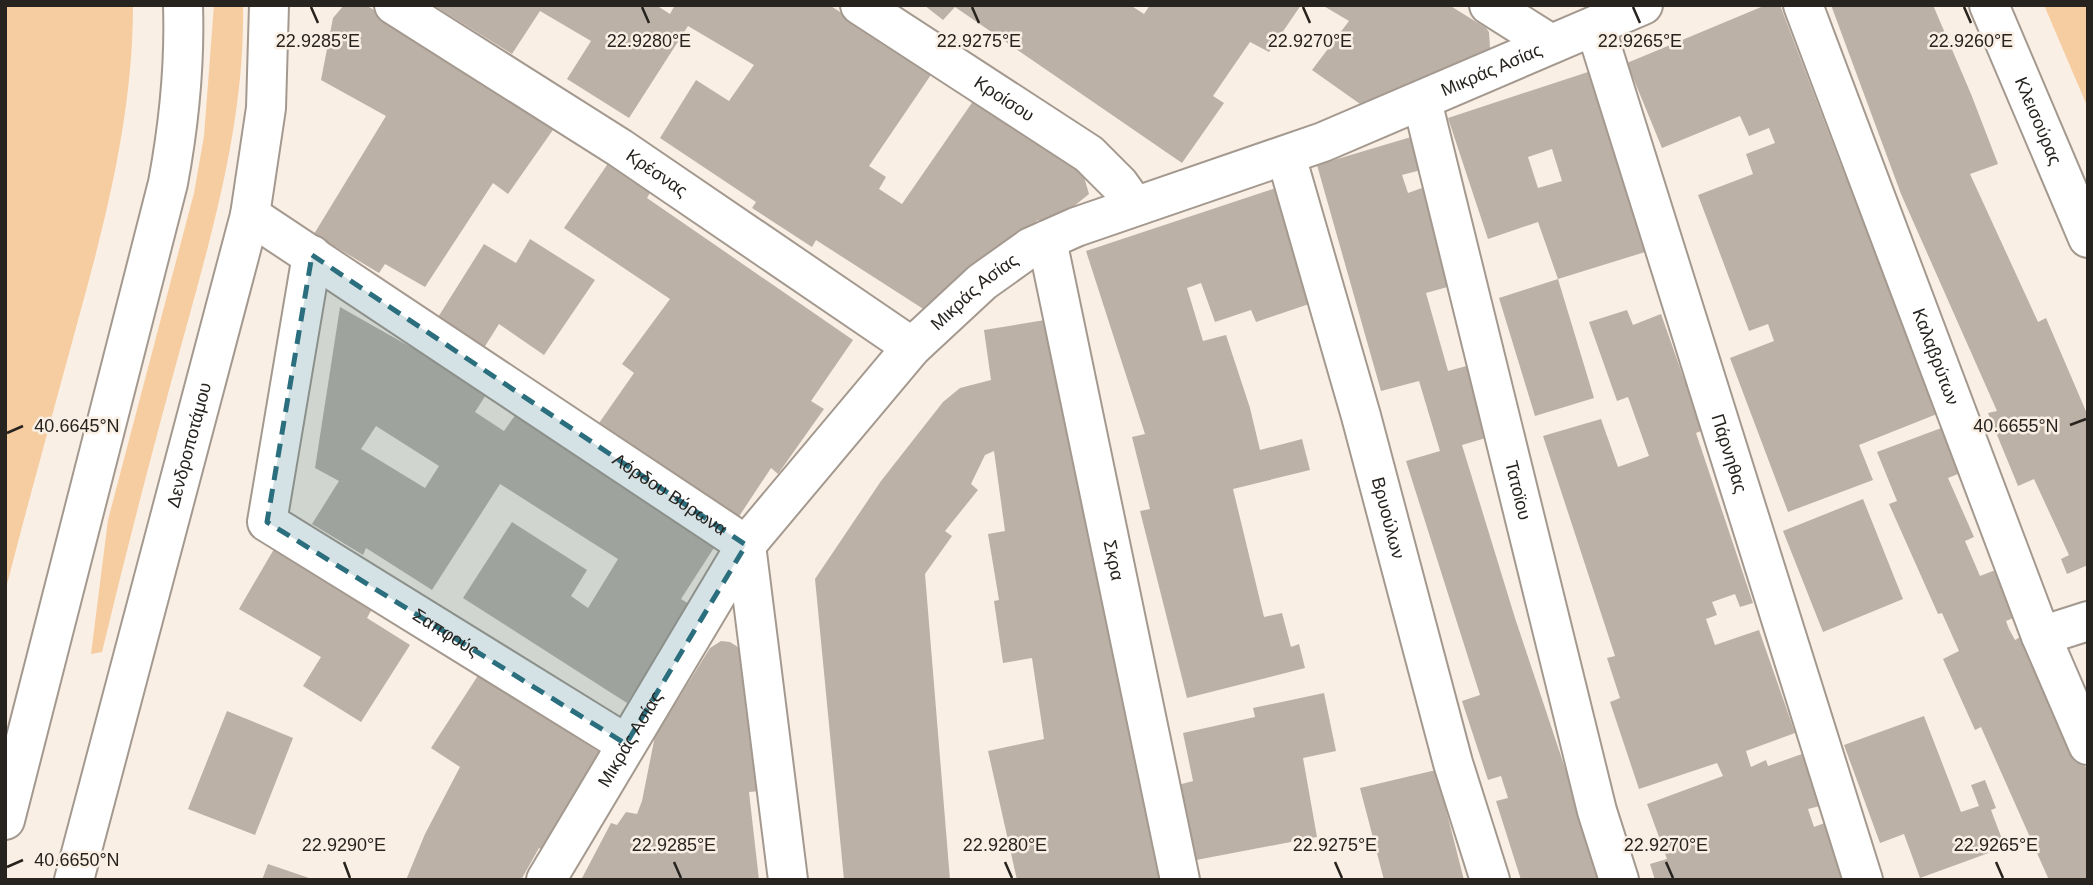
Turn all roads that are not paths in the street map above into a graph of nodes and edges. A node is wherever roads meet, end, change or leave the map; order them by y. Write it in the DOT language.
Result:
graph roads {
  1 [pos="183,5"];
  2 [pos="269,5"];
  3 [pos="394,5"];
  4 [pos="859,5"];
  5 [pos="1489,5"];
  6 [pos="1643,5"];
  7 [pos="1803,5"];
  8 [pos="1989,5"];
  9 [pos="1595,26"];
  10 [pos="1551,44"];
  11 [pos="1422,101"];
  12 [pos="1286,156"];
  13 [pos="1134,205"];
  14 [pos="250,215"];
  15 [pos="2088,238"];
  16 [pos="1047,240"];
  17 [pos="312,255"];
  18 [pos="912,347"];
  19 [pos="746,545"];
  20 [pos="2088,621"];
  21 [pos="2042,636"];
  22 [pos="626,744"];
  23 [pos="2088,745"];
  24 [pos="5,820"];
  25 [pos="74,880"];
  26 [pos="546,880"];
  27 [pos="788,880"];
  28 [pos="1180,880"];
  29 [pos="1490,880"];
  30 [pos="1619,880"];
  31 [pos="1863,880"];
  1 -- 24 [label="street"];
  2 -- 14 [label="street, Δενδροποτάμου"];
  3 -- 18 [label="street, Κρέσνας"];
  4 -- 13 [label="street, Κροίσου"];
  5 -- 10 [label="street"];
  6 -- 9 [label="street, Μικράς Ασίας"];
  7 -- 21 [label="street, Καλαβρύτων"];
  8 -- 15 [label="street, Κλεισούρας"];
  9 -- 10 [label="street, Μικράς Ασίας"];
  9 -- 31 [label="street, Πάρνηθας"];
  10 -- 11 [label="street, Μικράς Ασίας"];
  11 -- 12 [label="street, Μικράς Ασίας"];
  11 -- 30 [label="street, Τατοϊου"];
  12 -- 13 [label="street, Μικράς Ασίας"];
  12 -- 29 [label="street, Βρυούλων"];
  13 -- 16 [label="street, Μικράς Ασίας"];
  14 -- 17 [label="street, Λόρδου Βύρωνα"];
  14 -- 25 [label="street, Δενδροποτάμου"];
  16 -- 18 [label="street, Μικράς Ασίας"];
  16 -- 28 [label="street, Σκρα"];
  17 -- 19 [label="street, Λόρδου Βύρωνα"];
  17 -- 22 [label="street, Σαπφούς"];
  18 -- 19 [label="street, Μικράς Ασίας"];
  19 -- 22 [label="street, Μικράς Ασίας"];
  19 -- 27 [label="street"];
  20 -- 21 [label="street"];
  21 -- 23 [label="street, Καλαβρύτων"];
  22 -- 26 [label="street, Μικράς Ασίας"];
}
